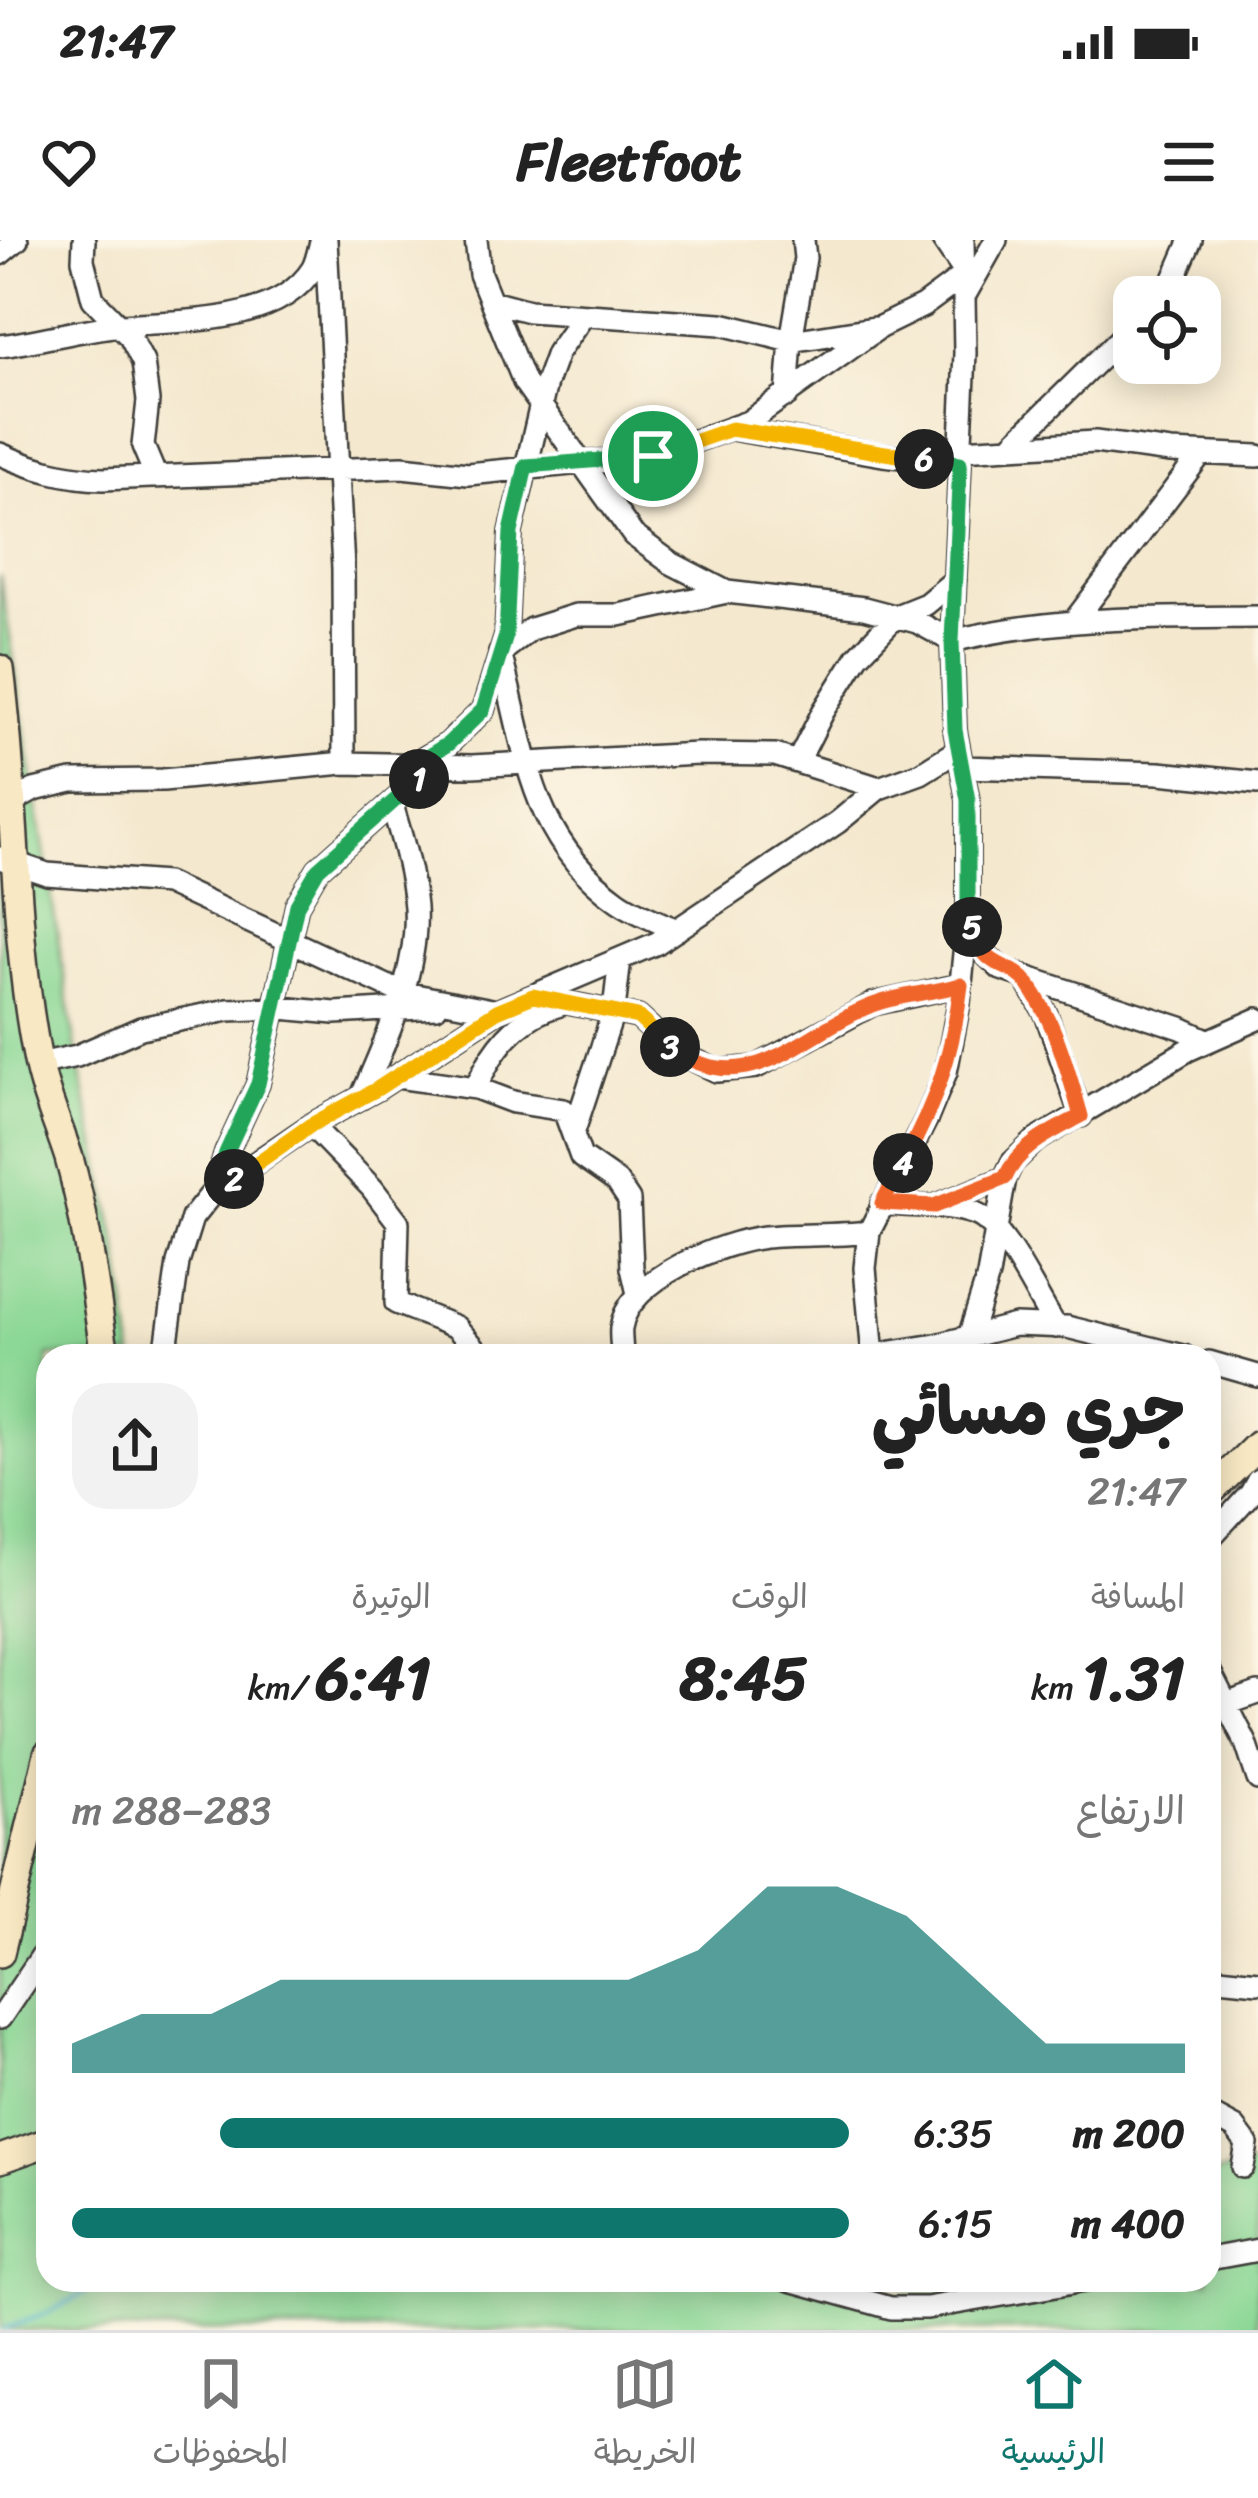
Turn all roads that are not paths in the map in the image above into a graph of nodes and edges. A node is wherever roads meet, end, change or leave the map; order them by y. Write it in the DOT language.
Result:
graph roads {
  1 [pos="17,240"];
  2 [pos="84,240"];
  3 [pos="324,240"];
  4 [pos="476,240"];
  5 [pos="803,240"];
  6 [pos="943,240"];
  7 [pos="963,240"];
  8 [pos="996,240"];
  9 [pos="1191,240"];
  10 [pos="0,254"];
  11 [pos="1175,276"];
  12 [pos="966,284"];
  13 [pos="491,301"];
  14 [pos="583,316"];
  15 [pos="119,325"];
  16 [pos="880,327"];
  17 [pos="791,341"];
  18 [pos="0,346"];
  19 [pos="1113,346"];
  20 [pos="787,396"];
  21 [pos="540,407"];
  22 [pos="731,429"];
  23 [pos="1010,447"];
  24 [pos="0,454"];
  25 [pos="1202,454"];
  26 [pos="1258,456"];
  27 [pos="961,457"];
  28 [pos="579,463"];
  29 [pos="526,466"];
  30 [pos="336,471"];
  31 [pos="156,477"];
  32 [pos="955,580"];
  33 [pos="727,592"];
  34 [pos="896,616"];
  35 [pos="1258,617"];
  36 [pos="1075,620"];
  37 [pos="952,641"];
  38 [pos="500,653"];
  39 [pos="0,669"];
  40 [pos="960,759"];
  41 [pos="798,761"];
  42 [pos="344,763"];
  43 [pos="427,763"];
  44 [pos="524,763"];
  45 [pos="1258,783"];
  46 [pos="879,788"];
  47 [pos="392,805"];
  48 [pos="6,806"];
  49 [pos="8,861"];
  50 [pos="968,914"];
  51 [pos="676,930"];
  52 [pos="288,939"];
  53 [pos="620,959"];
  54 [pos="1025,978"];
  55 [pos="961,985"];
  56 [pos="533,996"];
  57 [pos="398,1002"];
  58 [pos="572,1002"];
  59 [pos="274,1009"];
  60 [pos="614,1010"];
  61 [pos="497,1011"];
  62 [pos="1258,1019"];
  63 [pos="1207,1040"];
  64 [pos="38,1064"];
  65 [pos="397,1077"];
  66 [pos="476,1088"];
  67 [pos="362,1098"];
  68 [pos="1081,1116"];
  69 [pos="311,1125"];
  70 [pos="574,1132"];
  71 [pos="1005,1178"];
  72 [pos="213,1192"];
  73 [pos="882,1203"];
  74 [pos="934,1206"];
  75 [pos="869,1232"];
  76 [pos="995,1232"];
  77 [pos="638,1294"];
  78 [pos="1056,1327"];
  79 [pos="103,1344"];
  80 [pos="167,1344"];
  81 [pos="471,1344"];
  82 [pos="622,1344"];
  83 [pos="872,1344"];
  84 [pos="965,1344"];
  85 [pos="1131,1344"];
  86 [pos="1221,1365"];
  87 [pos="1258,1376"];
  88 [pos="1258,1445"];
  89 [pos="1258,1480"];
  90 [pos="1221,1481"];
  91 [pos="1221,1526"];
  92 [pos="1258,1693"];
  93 [pos="1221,1706"];
  94 [pos="1221,1712"];
  95 [pos="1258,1779"];
  96 [pos="36,1804"];
  97 [pos="0,1953"];
  98 [pos="36,1964"];
  99 [pos="1221,1978"];
  100 [pos="1258,1982"];
  101 [pos="0,2018"];
  102 [pos="1221,2120"];
  103 [pos="36,2146"];
  104 [pos="36,2156"];
  105 [pos="0,2160"];
  106 [pos="1243,2167"];
  107 [pos="1258,2251"];
  108 [pos="1221,2257"];
  109 [pos="833,2292"];
  110 [pos="1012,2292"];
  1 -- 10 [label="street"];
  2 -- 15 [label="street"];
  3 -- 15 [label="street"];
  3 -- 30 [label="street"];
  4 -- 13 [label="street"];
  5 -- 17 [label="street"];
  6 -- 12 [label="street"];
  7 -- 12 [label="street"];
  8 -- 12 [label="street"];
  9 -- 11 [label="street"];
  12 -- 16 [label="street"];
  12 -- 27 [label="street"];
  13 -- 14 [label="street"];
  13 -- 21 [label="street"];
  14 -- 17 [label="street"];
  14 -- 21 [label="street"];
  15 -- 18 [label="street"];
  15 -- 31 [label="street"];
  16 -- 17 [label="street"];
  16 -- 20 [label="street"];
  17 -- 20 [label="street"];
  19 -- 23 [label="street"];
  20 -- 22 [label="street"];
  21 -- 28 [label="street"];
  21 -- 29 [label="street"];
  22 -- 27 [label="street"];
  22 -- 28 [label="street"];
  23 -- 25 [label="street"];
  23 -- 27 [label="street"];
  24 -- 31 [label="street"];
  25 -- 26 [label="street"];
  25 -- 36 [label="street"];
  27 -- 32 [label="street"];
  28 -- 29 [label="street"];
  28 -- 33 [label="street"];
  29 -- 30 [label="street"];
  29 -- 38 [label="street"];
  30 -- 31 [label="street"];
  30 -- 42 [label="street"];
  32 -- 34 [label="street"];
  32 -- 37 [label="street"];
  33 -- 34 [label="street"];
  33 -- 38 [label="street"];
  34 -- 37 [label="street"];
  34 -- 41 [label="street"];
  35 -- 36 [label="street"];
  36 -- 37 [label="street"];
  37 -- 40 [label="street"];
  38 -- 43 [label="street"];
  38 -- 44 [label="street"];
  39 -- 48 [label="main road"];
  40 -- 45 [label="street"];
  40 -- 46 [label="street"];
  40 -- 50 [label="street"];
  41 -- 44 [label="street"];
  41 -- 46 [label="street"];
  42 -- 43 [label="street"];
  42 -- 48 [label="street"];
  43 -- 44 [label="street"];
  43 -- 47 [label="street"];
  44 -- 51 [label="street"];
  46 -- 51 [label="street"];
  47 -- 52 [label="street"];
  47 -- 57 [label="street"];
  48 -- 49 [label="main road"];
  49 -- 52 [label="street"];
  49 -- 64 [label="main road"];
  50 -- 54 [label="street"];
  50 -- 55 [label="street"];
  51 -- 53 [label="street"];
  52 -- 57 [label="street"];
  52 -- 59 [label="street"];
  53 -- 56 [label="street"];
  53 -- 60 [label="street"];
  54 -- 63 [label="street"];
  54 -- 68 [label="street"];
  55 -- 60 [label="street"];
  55 -- 73 [label="street"];
  56 -- 58 [label="street"];
  56 -- 61 [label="street"];
  57 -- 59 [label="street"];
  57 -- 61 [label="street"];
  57 -- 67 [label="street"];
  58 -- 60 [label="street"];
  58 -- 66 [label="street"];
  59 -- 64 [label="street"];
  59 -- 72 [label="street"];
  60 -- 70 [label="street"];
  61 -- 65 [label="street"];
  62 -- 63 [label="street"];
  63 -- 68 [label="street"];
  64 -- 79 [label="main road"];
  65 -- 66 [label="street"];
  65 -- 67 [label="street"];
  66 -- 70 [label="street"];
  67 -- 69 [label="street"];
  68 -- 71 [label="street"];
  69 -- 72 [label="street"];
  69 -- 81 [label="street"];
  70 -- 77 [label="street"];
  71 -- 74 [label="street"];
  71 -- 76 [label="street"];
  72 -- 80 [label="street"];
  73 -- 74 [label="street"];
  73 -- 75 [label="street"];
  74 -- 76 [label="street"];
  75 -- 77 [label="street"];
  75 -- 83 [label="street"];
  76 -- 78 [label="street"];
  76 -- 84 [label="street"];
  77 -- 82 [label="street"];
  78 -- 84 [label="street"];
  78 -- 85 [label="street"];
  86 -- 87 [label="street"];
  88 -- 90 [label="main road"];
  89 -- 91 [label="street"];
  92 -- 93 [label="street"];
  94 -- 95 [label="street"];
  96 -- 97 [label="main road"];
  98 -- 101 [label="street"];
  99 -- 100 [label="street"];
  102 -- 106 [label="street"];
  103 -- 105 [label="main road"];
  104 -- 105 [label="street"];
  107 -- 108 [label="street"];
  109 -- 110 [label="street"];
}
